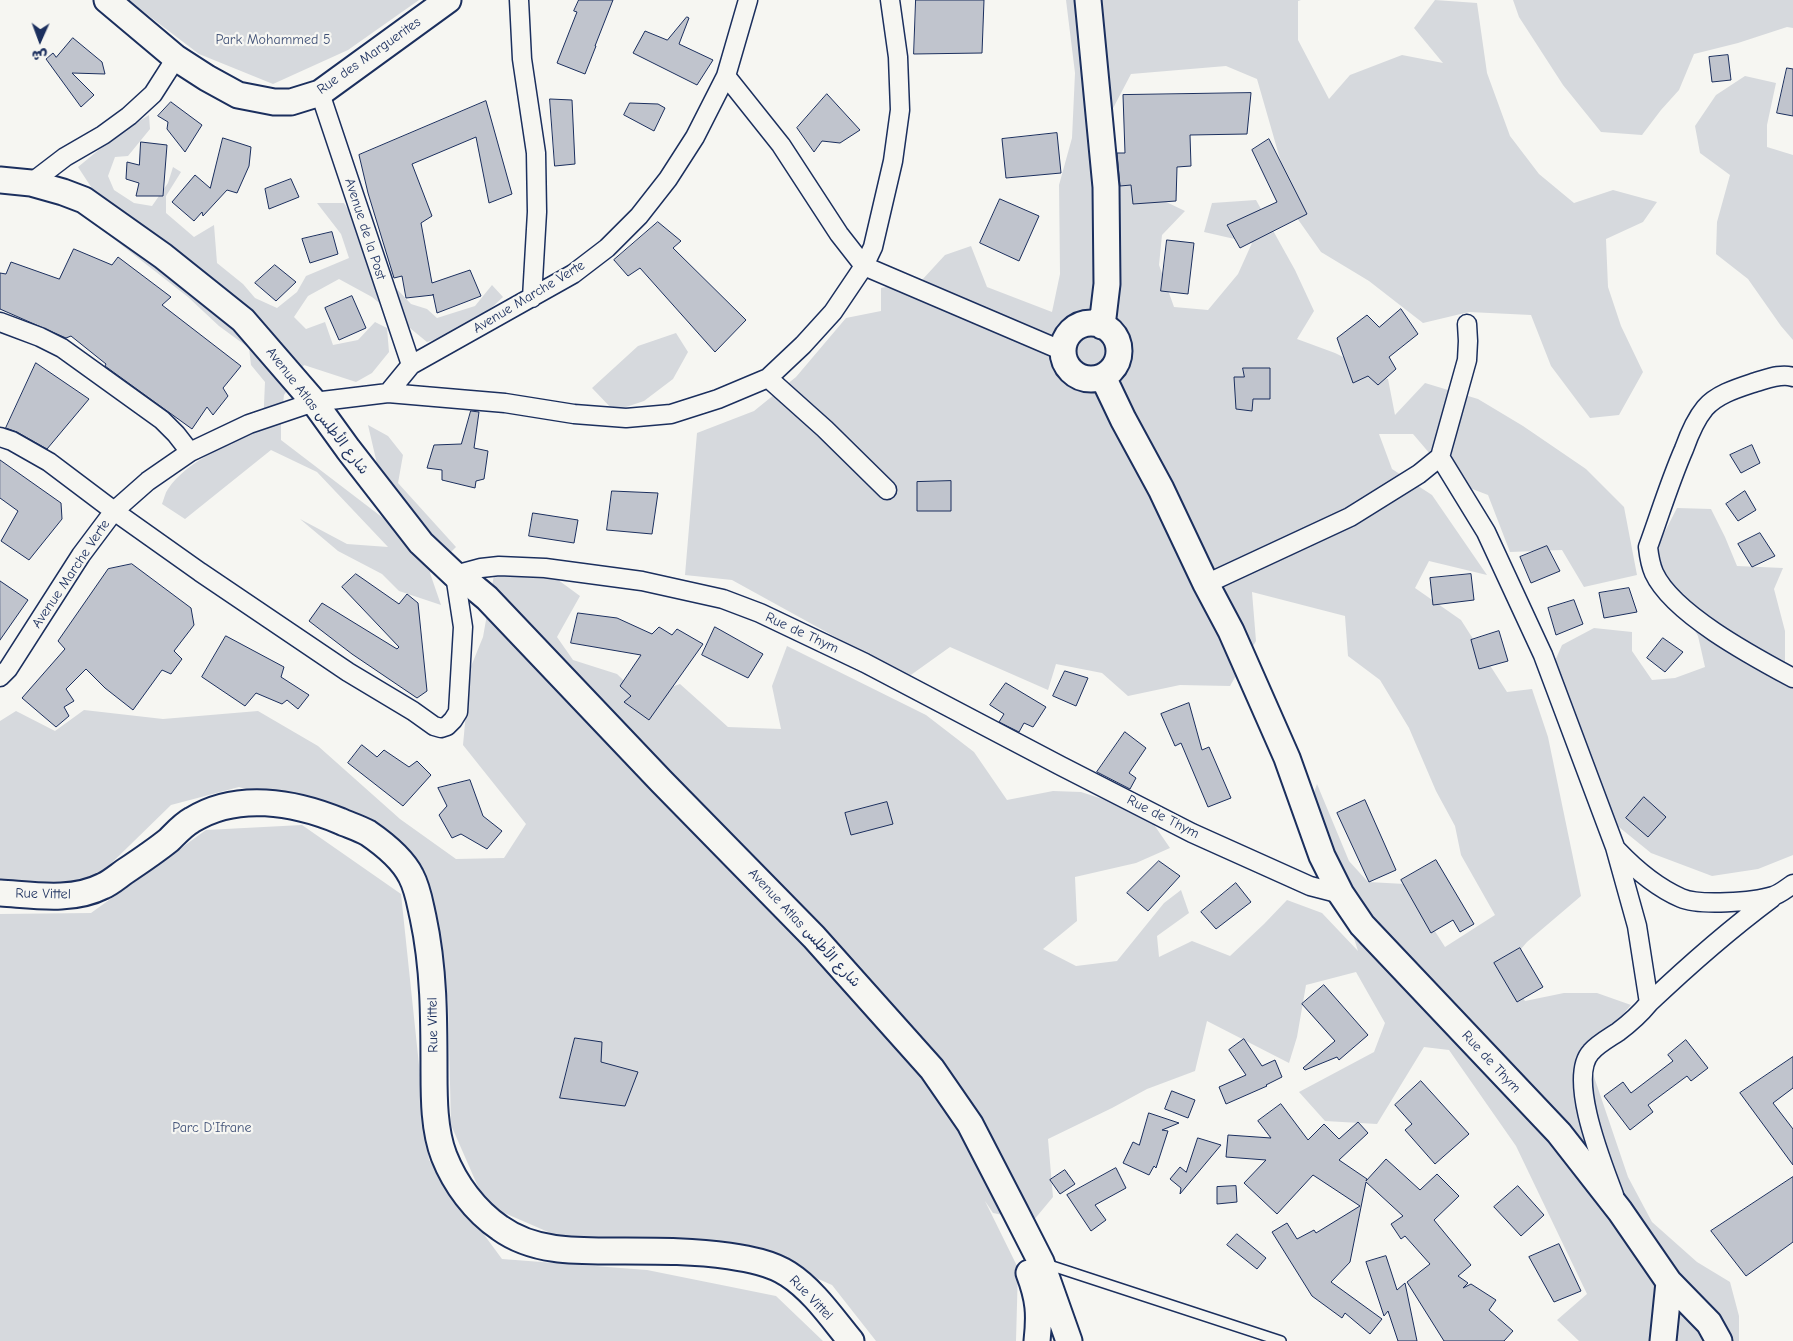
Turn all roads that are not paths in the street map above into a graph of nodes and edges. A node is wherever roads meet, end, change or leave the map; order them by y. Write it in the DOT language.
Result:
graph roads {
  1 [pos="107,0"];
  2 [pos="448,0"];
  3 [pos="520,0"];
  4 [pos="748,0"];
  5 [pos="890,0"];
  6 [pos="1088,0"];
  7 [pos="176,58"];
  8 [pos="726,76"];
  9 [pos="320,93"];
  10 [pos="13,181"];
  11 [pos="864,266"];
  12 [pos="532,298"];
  13 [pos="0,322"];
  14 [pos="1467,324"];
  15 [pos="1102,326"];
  16 [pos="1063,351"];
  17 [pos="411,365"];
  18 [pos="1103,377"];
  19 [pos="1793,377"];
  20 [pos="768,378"];
  21 [pos="388,393"];
  22 [pos="314,402"];
  23 [pos="0,437"];
  24 [pos="190,452"];
  25 [pos="1440,457"];
  26 [pos="887,490"];
  27 [pos="114,511"];
  28 [pos="456,575"];
  29 [pos="1206,584"];
  30 [pos="0,677"];
  31 [pos="1793,678"];
  32 [pos="1616,847"];
  33 [pos="1793,884"];
  34 [pos="0,893"];
  35 [pos="1341,894"];
  36 [pos="1775,896"];
  37 [pos="1649,1004"];
  38 [pos="1620,1211"];
  39 [pos="1041,1262"];
  40 [pos="1669,1282"];
  41 [pos="851,1341"];
  42 [pos="1037,1341"];
  43 [pos="1069,1341"];
  44 [pos="1281,1341"];
  45 [pos="1663,1341"];
  46 [pos="1719,1341"];
  1 -- 7 [label="street, Rue des Marguerites"];
  2 -- 9 [label="street, Rue des Marguerites"];
  3 -- 12 [label="street"];
  4 -- 8 [label="street, Avenue Marche Verte"];
  5 -- 11 [label="street"];
  6 -- 15 [label="street"];
  7 -- 9 [label="street, Rue des Marguerites"];
  7 -- 10 [label="street"];
  8 -- 11 [label="street"];
  8 -- 12 [label="street, Avenue Marche Verte"];
  9 -- 17 [label="street, Avenue de la Post"];
  10 -- 22 [label="street, Avenue Atlas شارع الأطلس"];
  11 -- 16 [label="street"];
  11 -- 20 [label="street"];
  12 -- 17 [label="street, Avenue Marche Verte"];
  13 -- 24 [label="street"];
  14 -- 25 [label="street"];
  15 -- 16 [label="street"];
  15 -- 18 [label="street"];
  16 -- 18 [label="street"];
  17 -- 21 [label="street, Avenue Marche Verte"];
  18 -- 29 [label="street"];
  19 -- 31 [label="street"];
  20 -- 21 [label="street, Avenue Marche Verte"];
  20 -- 26 [label="street"];
  21 -- 22 [label="street, Avenue Marche Verte"];
  22 -- 24 [label="street, Avenue Marche Verte"];
  22 -- 28 [label="street, Avenue Atlas شارع الأطلس"];
  23 -- 27 [label="street"];
  24 -- 27 [label="street, Avenue Marche Verte"];
  25 -- 29 [label="street"];
  25 -- 32 [label="street"];
  27 -- 28 [label="street"];
  27 -- 30 [label="street, Avenue Marche Verte"];
  28 -- 35 [label="street, Rue de Thym"];
  28 -- 39 [label="street, Avenue Atlas شارع الأطلس"];
  28 -- 42 [label="street, Avenue Atlas شارع الأطلس"];
  29 -- 35 [label="street"];
  32 -- 36 [label="street"];
  32 -- 37 [label="street"];
  33 -- 36 [label="street"];
  34 -- 41 [label="street, Rue Vittel"];
  35 -- 38 [label="street, Rue de Thym"];
  36 -- 37 [label="street"];
  37 -- 38 [label="street"];
  38 -- 40 [label="street, Rue de Thym"];
  39 -- 43 [label="street, Avenue Atlas شارع الأطلس"];
  39 -- 44 [label="lane"];
  40 -- 45 [label="street"];
  40 -- 46 [label="street, Rue de Thym"];
}
